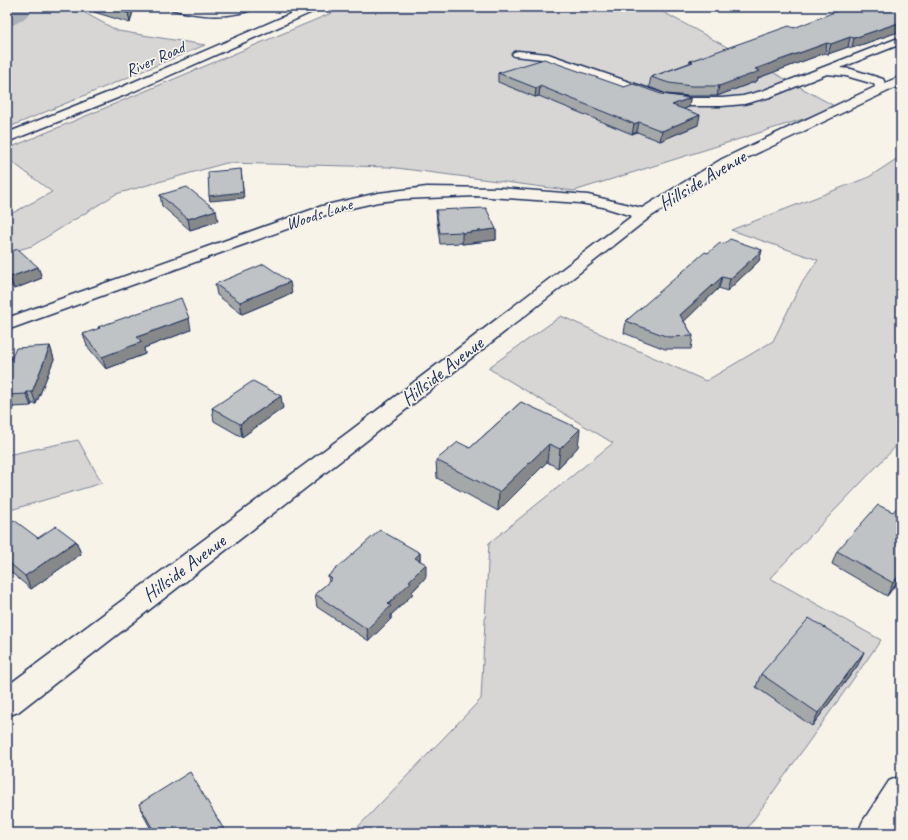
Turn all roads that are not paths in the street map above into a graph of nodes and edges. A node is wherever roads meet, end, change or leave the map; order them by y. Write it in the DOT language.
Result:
graph roads {
  1 [pos="175,7"];
  2 [pos="249,7"];
  3 [pos="315,7"];
  4 [pos="901,40"];
  5 [pos="518,54"];
  6 [pos="831,71"];
  7 [pos="889,84"];
  8 [pos="7,138"];
  9 [pos="644,214"];
  10 [pos="7,324"];
  11 [pos="7,703"];
  12 [pos="901,792"];
  13 [pos="875,833"];
  1 -- 2 [label="street"];
  3 -- 8 [label="street, River Road"];
  4 -- 6 [label="street"];
  5 -- 6 [label="street"];
  6 -- 7 [label="street"];
  7 -- 9 [label="street, Hillside Avenue"];
  9 -- 10 [label="street, Woods Lane"];
  9 -- 11 [label="street, Hillside Avenue"];
  12 -- 13 [label="street"];
}
